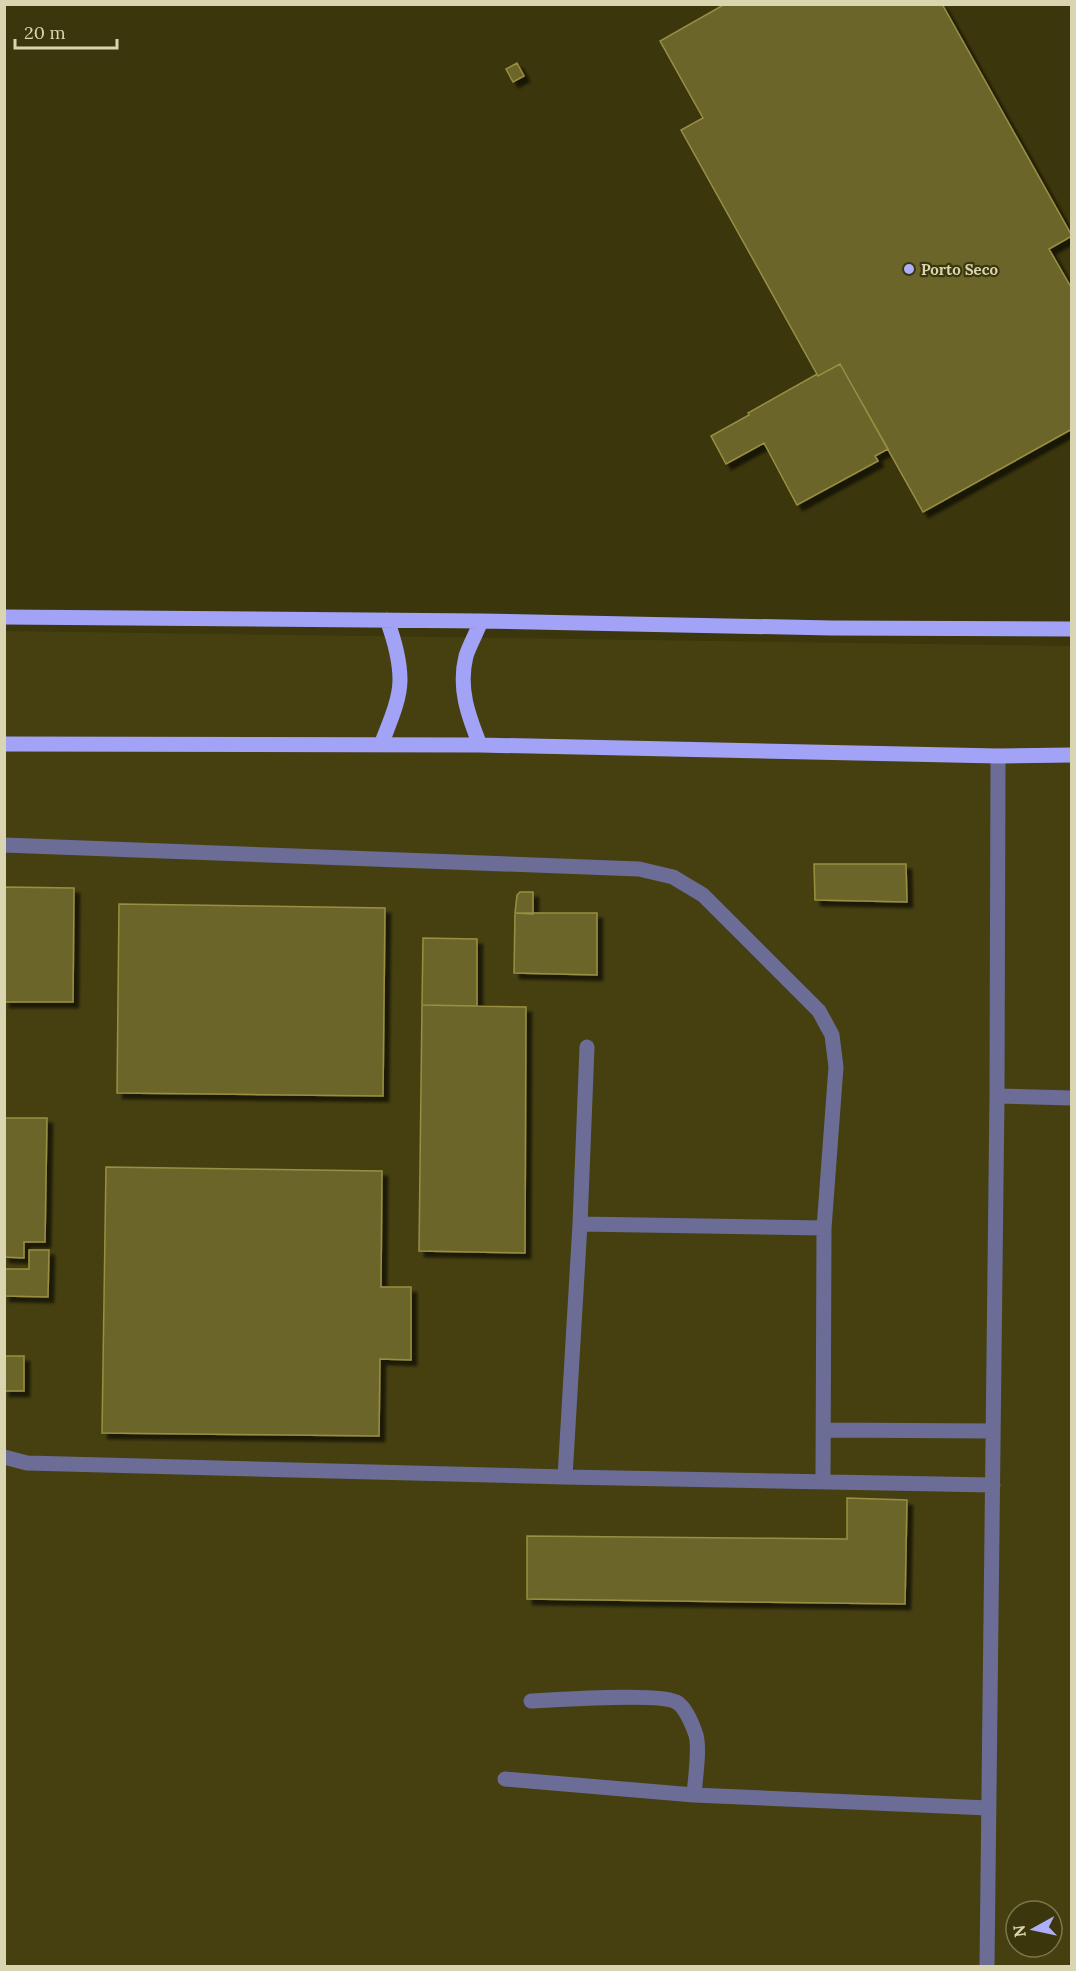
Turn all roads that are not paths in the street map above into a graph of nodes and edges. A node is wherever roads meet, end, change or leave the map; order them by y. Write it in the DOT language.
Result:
graph roads {
  1 [pos="4,617"];
  2 [pos="387,620"];
  3 [pos="482,621"];
  4 [pos="1071,630"];
  5 [pos="4,744"];
  6 [pos="381,745"];
  7 [pos="480,745"];
  8 [pos="1071,755"];
  9 [pos="998,756"];
  10 [pos="4,845"];
  11 [pos="587,1047"];
  12 [pos="997,1096"];
  13 [pos="1071,1098"];
  14 [pos="580,1224"];
  15 [pos="824,1228"];
  16 [pos="824,1430"];
  17 [pos="993,1431"];
  18 [pos="4,1457"];
  19 [pos="565,1477"];
  20 [pos="824,1481"];
  21 [pos="993,1485"];
  22 [pos="531,1701"];
  23 [pos="506,1779"];
  24 [pos="694,1795"];
  25 [pos="988,1808"];
  26 [pos="987,1966"];
  1 -- 2 [label="main road"];
  2 -- 3 [label="main road"];
  2 -- 6 [label="main road"];
  3 -- 4 [label="main road"];
  3 -- 7 [label="main road"];
  5 -- 6 [label="main road"];
  6 -- 7 [label="main road"];
  7 -- 9 [label="main road"];
  8 -- 9 [label="main road"];
  9 -- 12 [label="lane"];
  10 -- 15 [label="lane"];
  11 -- 14 [label="lane"];
  12 -- 13 [label="lane"];
  12 -- 17 [label="lane"];
  14 -- 15 [label="lane"];
  14 -- 19 [label="lane"];
  15 -- 16 [label="lane"];
  16 -- 17 [label="lane"];
  16 -- 20 [label="lane"];
  17 -- 21 [label="lane"];
  18 -- 19 [label="lane"];
  19 -- 20 [label="lane"];
  20 -- 21 [label="lane"];
  21 -- 25 [label="lane"];
  22 -- 24 [label="lane"];
  23 -- 24 [label="lane"];
  24 -- 25 [label="lane"];
  25 -- 26 [label="lane"];
}
